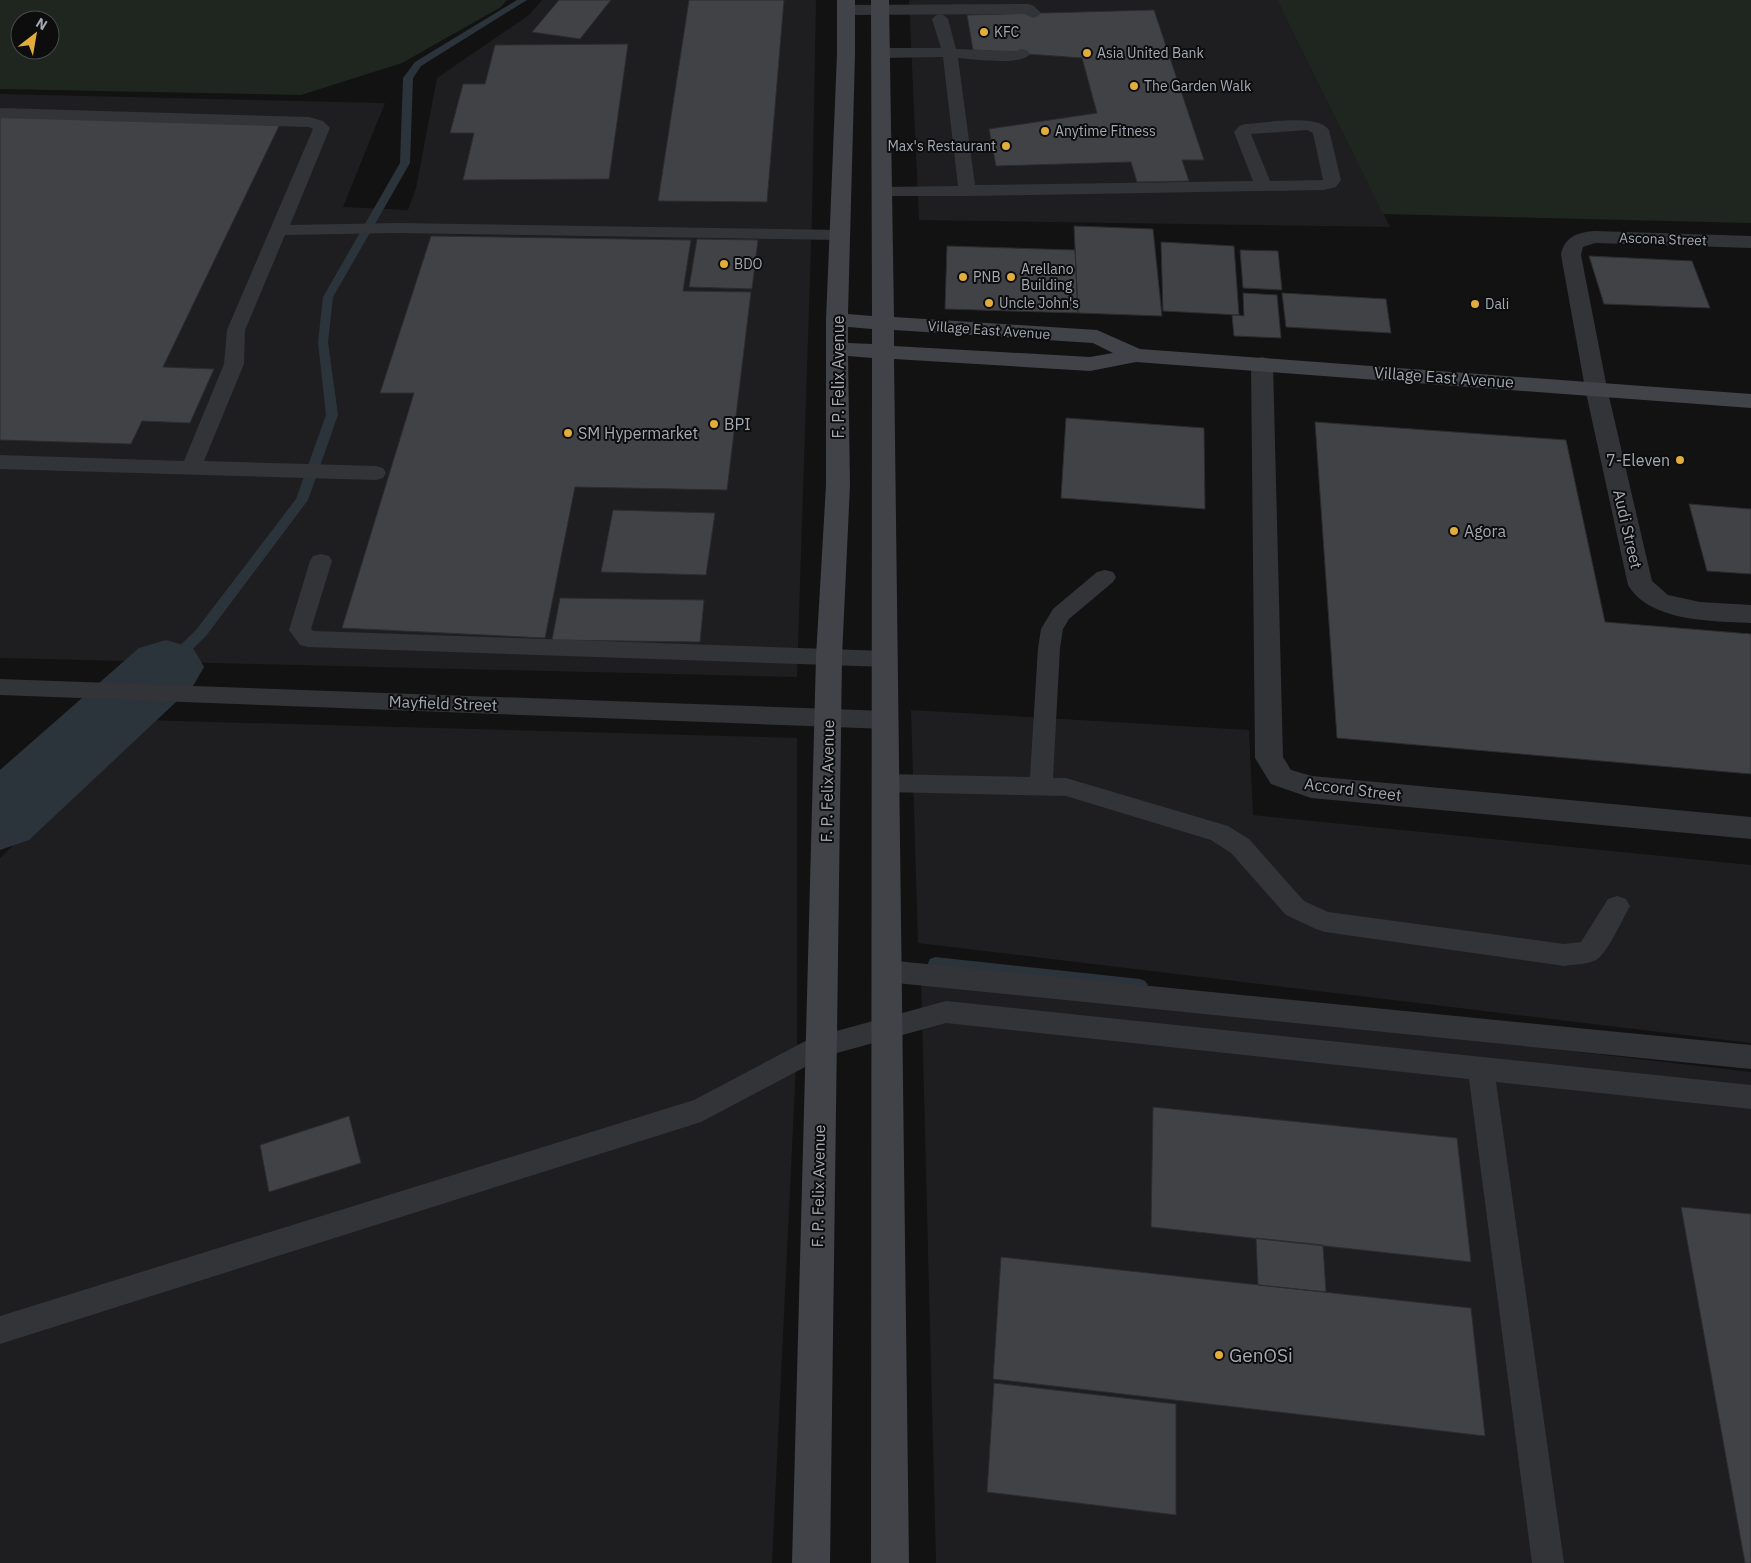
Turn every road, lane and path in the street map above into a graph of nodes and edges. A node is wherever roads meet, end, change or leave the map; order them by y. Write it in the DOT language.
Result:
graph roads {
  1 [pos="846,5"];
  2 [pos="881,5"];
  3 [pos="1033,13"];
  4 [pos="940,19"];
  5 [pos="882,53"];
  6 [pos="950,53"];
  7 [pos="1022,54"];
  8 [pos="0,113"];
  9 [pos="1264,185"];
  10 [pos="967,191"];
  11 [pos="882,192"];
  12 [pos="277,230"];
  13 [pos="840,235"];
  14 [pos="1576,241"];
  15 [pos="1751,242"];
  16 [pos="962,329"];
  17 [pos="837,334"];
  18 [pos="883,337"];
  19 [pos="961,355"];
  20 [pos="1136,355"];
  21 [pos="1262,364"];
  22 [pos="1596,388"];
  23 [pos="1751,401"];
  24 [pos="0,462"];
  25 [pos="192,467"];
  26 [pos="287,470"];
  27 [pos="376,472"];
  28 [pos="321,561"];
  29 [pos="1105,577"];
  30 [pos="1751,614"];
  31 [pos="828,657"];
  32 [pos="886,659"];
  33 [pos="0,687"];
  34 [pos="828,718"];
  35 [pos="886,720"];
  36 [pos="885,783"];
  37 [pos="1040,786"];
  38 [pos="1751,828"];
  39 [pos="1618,906"];
  40 [pos="886,971"];
  41 [pos="886,1027"];
  42 [pos="820,1046"];
  43 [pos="1751,1057"];
  44 [pos="1481,1069"];
  45 [pos="1751,1097"];
  46 [pos="0,1330"];
  47 [pos="811,1563"];
  48 [pos="890,1563"];
  49 [pos="1548,1563"];
  1 -- 2 [label="lane"];
  1 -- 13 [label="main road, F. P. Felix Avenue"];
  2 -- 3 [label="lane"];
  2 -- 5 [label="main road"];
  4 -- 6 [label="lane"];
  5 -- 6 [label="lane"];
  5 -- 11 [label="main road"];
  6 -- 7 [label="lane"];
  6 -- 10 [label="lane"];
  8 -- 12 [label="lane"];
  9 -- 9 [label="lane"];
  9 -- 10 [label="lane"];
  10 -- 11 [label="lane"];
  11 -- 18 [label="main road"];
  12 -- 13 [label="lane"];
  12 -- 25 [label="lane"];
  13 -- 17 [label="main road, F. P. Felix Avenue"];
  14 -- 15 [label="street, Ascona Street"];
  14 -- 22 [label="street, Audi Street"];
  16 -- 18 [label="main road, Village East Avenue"];
  16 -- 19 [label="main road"];
  16 -- 20 [label="main road, Village East Avenue"];
  17 -- 18 [label="main road, Village East Avenue"];
  17 -- 31 [label="main road, F. P. Felix Avenue"];
  18 -- 19 [label="main road, Village East Avenue"];
  18 -- 32 [label="main road"];
  19 -- 20 [label="main road, Village East Avenue"];
  20 -- 21 [label="main road, Village East Avenue"];
  21 -- 22 [label="main road, Village East Avenue"];
  21 -- 38 [label="street, Accord Street"];
  22 -- 23 [label="main road, Village East Avenue"];
  22 -- 30 [label="street, Audi Street"];
  24 -- 25 [label="lane"];
  25 -- 26 [label="lane"];
  26 -- 27 [label="lane"];
  28 -- 31 [label="lane"];
  29 -- 37 [label="lane"];
  31 -- 32 [label="lane"];
  31 -- 34 [label="main road, F. P. Felix Avenue"];
  32 -- 35 [label="main road"];
  33 -- 34 [label="lane, Mayfield Street"];
  34 -- 35 [label="lane, Mayfield Street"];
  34 -- 42 [label="main road, F. P. Felix Avenue"];
  35 -- 36 [label="main road"];
  36 -- 37 [label="lane"];
  36 -- 40 [label="main road"];
  37 -- 39 [label="lane"];
  40 -- 41 [label="main road"];
  40 -- 43 [label="lane"];
  41 -- 42 [label="lane"];
  41 -- 44 [label="lane"];
  41 -- 48 [label="main road"];
  42 -- 46 [label="lane"];
  42 -- 47 [label="main road, F. P. Felix Avenue"];
  44 -- 45 [label="lane"];
  44 -- 49 [label="lane"];
}
